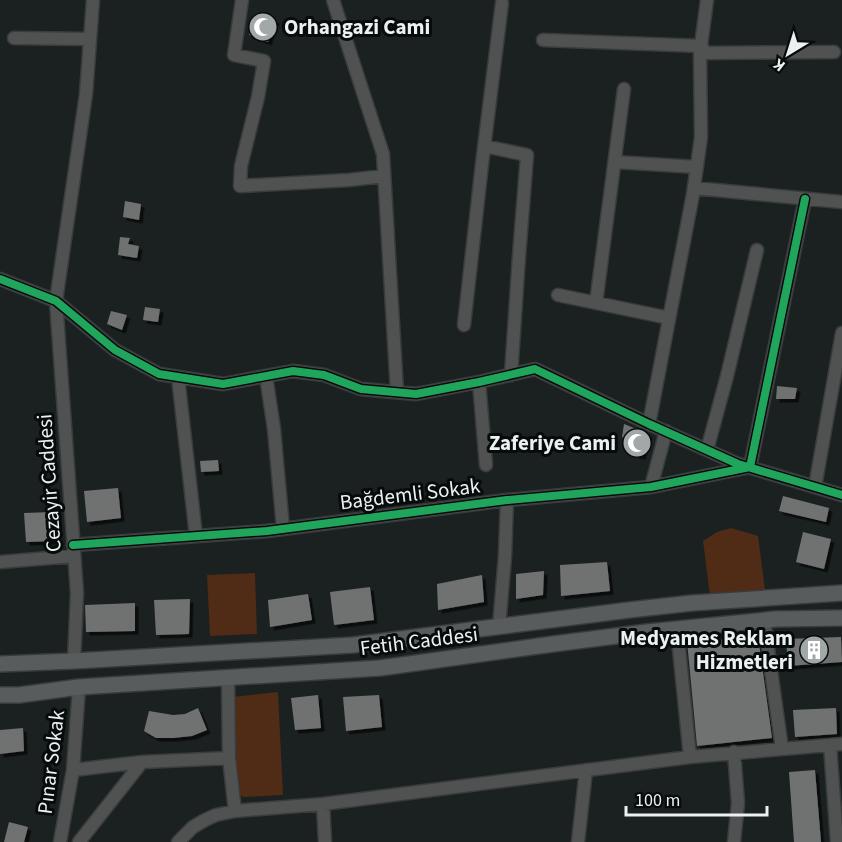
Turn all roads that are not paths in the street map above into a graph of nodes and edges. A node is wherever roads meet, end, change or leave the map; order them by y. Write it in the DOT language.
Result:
graph roads {
  1 [pos="93,0"];
  2 [pos="242,0"];
  3 [pos="333,0"];
  4 [pos="706,0"];
  5 [pos="502,3"];
  6 [pos="14,38"];
  7 [pos="90,39"];
  8 [pos="543,40"];
  9 [pos="701,49"];
  10 [pos="834,52"];
  11 [pos="624,90"];
  12 [pos="484,146"];
  13 [pos="615,162"];
  14 [pos="697,167"];
  15 [pos="384,176"];
  16 [pos="694,188"];
  17 [pos="805,199"];
  18 [pos="842,202"];
  19 [pos="757,250"];
  20 [pos="0,279"];
  21 [pos="558,295"];
  22 [pos="56,302"];
  23 [pos="596,303"];
  24 [pos="669,318"];
  25 [pos="464,325"];
  26 [pos="842,333"];
  27 [pos="511,375"];
  28 [pos="266,376"];
  29 [pos="178,377"];
  30 [pos="479,382"];
  31 [pos="397,392"];
  32 [pos="649,424"];
  33 [pos="666,431"];
  34 [pos="707,450"];
  35 [pos="486,465"];
  36 [pos="750,467"];
  37 [pos="651,487"];
  38 [pos="815,487"];
  39 [pos="842,495"];
  40 [pos="507,500"];
  41 [pos="283,528"];
  42 [pos="196,536"];
  43 [pos="74,550"];
  44 [pos="0,562"];
  45 [pos="842,593"];
  46 [pos="842,618"];
  47 [pos="764,620"];
  48 [pos="499,627"];
  49 [pos="677,629"];
  50 [pos="0,661"];
  51 [pos="74,662"];
  52 [pos="228,678"];
  53 [pos="79,687"];
  54 [pos="0,695"];
  55 [pos="19,695"];
  56 [pos="0,701"];
  57 [pos="836,745"];
  58 [pos="782,749"];
  59 [pos="735,752"];
  60 [pos="690,757"];
  61 [pos="229,758"];
  62 [pos="142,762"];
  63 [pos="73,770"];
  64 [pos="586,770"];
  65 [pos="322,804"];
  66 [pos="234,811"];
  67 [pos="60,842"];
  68 [pos="79,842"];
  69 [pos="178,842"];
  70 [pos="325,842"];
  71 [pos="578,842"];
  72 [pos="734,842"];
  73 [pos="837,842"];
  1 -- 7 [label="street, Cezayir Caddesi"];
  2 -- 15 [label="street"];
  3 -- 15 [label="street"];
  4 -- 9 [label="street"];
  5 -- 12 [label="street"];
  6 -- 7 [label="street"];
  7 -- 22 [label="street, Cezayir Caddesi"];
  8 -- 9 [label="street"];
  9 -- 10 [label="street"];
  9 -- 14 [label="street"];
  11 -- 13 [label="street"];
  12 -- 25 [label="street"];
  12 -- 27 [label="street"];
  13 -- 14 [label="street"];
  13 -- 23 [label="street"];
  14 -- 16 [label="street"];
  15 -- 31 [label="street"];
  16 -- 17 [label="street"];
  16 -- 24 [label="street"];
  17 -- 18 [label="street"];
  17 -- 36 [label="street"];
  19 -- 34 [label="street"];
  20 -- 22 [label="street"];
  21 -- 23 [label="street"];
  22 -- 29 [label="street"];
  22 -- 43 [label="street, Cezayir Caddesi"];
  23 -- 24 [label="street"];
  24 -- 32 [label="street"];
  26 -- 38 [label="street"];
  27 -- 30 [label="street"];
  27 -- 32 [label="street"];
  28 -- 29 [label="street"];
  28 -- 31 [label="street"];
  28 -- 41 [label="street"];
  29 -- 42 [label="street"];
  30 -- 31 [label="street"];
  30 -- 35 [label="street"];
  32 -- 33 [label="street"];
  33 -- 34 [label="street"];
  33 -- 37 [label="street"];
  34 -- 36 [label="street"];
  36 -- 37 [label="street, Bağdemli Sokak"];
  36 -- 38 [label="street"];
  37 -- 40 [label="street, Bağdemli Sokak"];
  38 -- 39 [label="street"];
  40 -- 41 [label="street, Bağdemli Sokak"];
  40 -- 48 [label="street"];
  41 -- 42 [label="street, Bağdemli Sokak"];
  42 -- 43 [label="street, Bağdemli Sokak"];
  43 -- 44 [label="street, Bağdemli Sokak"];
  43 -- 51 [label="street, Cezayir Caddesi"];
  45 -- 48 [label="main road, Fetih Caddesi"];
  46 -- 47 [label="main road, Fetih Caddesi"];
  47 -- 49 [label="main road, Fetih Caddesi"];
  47 -- 58 [label="street"];
  48 -- 51 [label="main road, Fetih Caddesi"];
  49 -- 52 [label="main road, Fetih Caddesi"];
  49 -- 60 [label="street"];
  50 -- 51 [label="main road, Fetih Caddesi"];
  52 -- 53 [label="main road, Fetih Caddesi"];
  52 -- 61 [label="street"];
  53 -- 55 [label="main road, Fetih Caddesi"];
  53 -- 63 [label="street, Pınar Sokak"];
  54 -- 55 [label="main road, Fetih Caddesi"];
  55 -- 56 [label="street"];
  57 -- 58 [label="street"];
  57 -- 73 [label="street"];
  58 -- 59 [label="street"];
  59 -- 60 [label="street"];
  59 -- 72 [label="street"];
  60 -- 64 [label="street"];
  61 -- 62 [label="street"];
  61 -- 66 [label="street"];
  62 -- 63 [label="street"];
  62 -- 68 [label="street"];
  63 -- 67 [label="street, Pınar Sokak"];
  64 -- 65 [label="street"];
  64 -- 71 [label="street"];
  65 -- 66 [label="street"];
  65 -- 70 [label="street"];
  66 -- 69 [label="street"];
}
